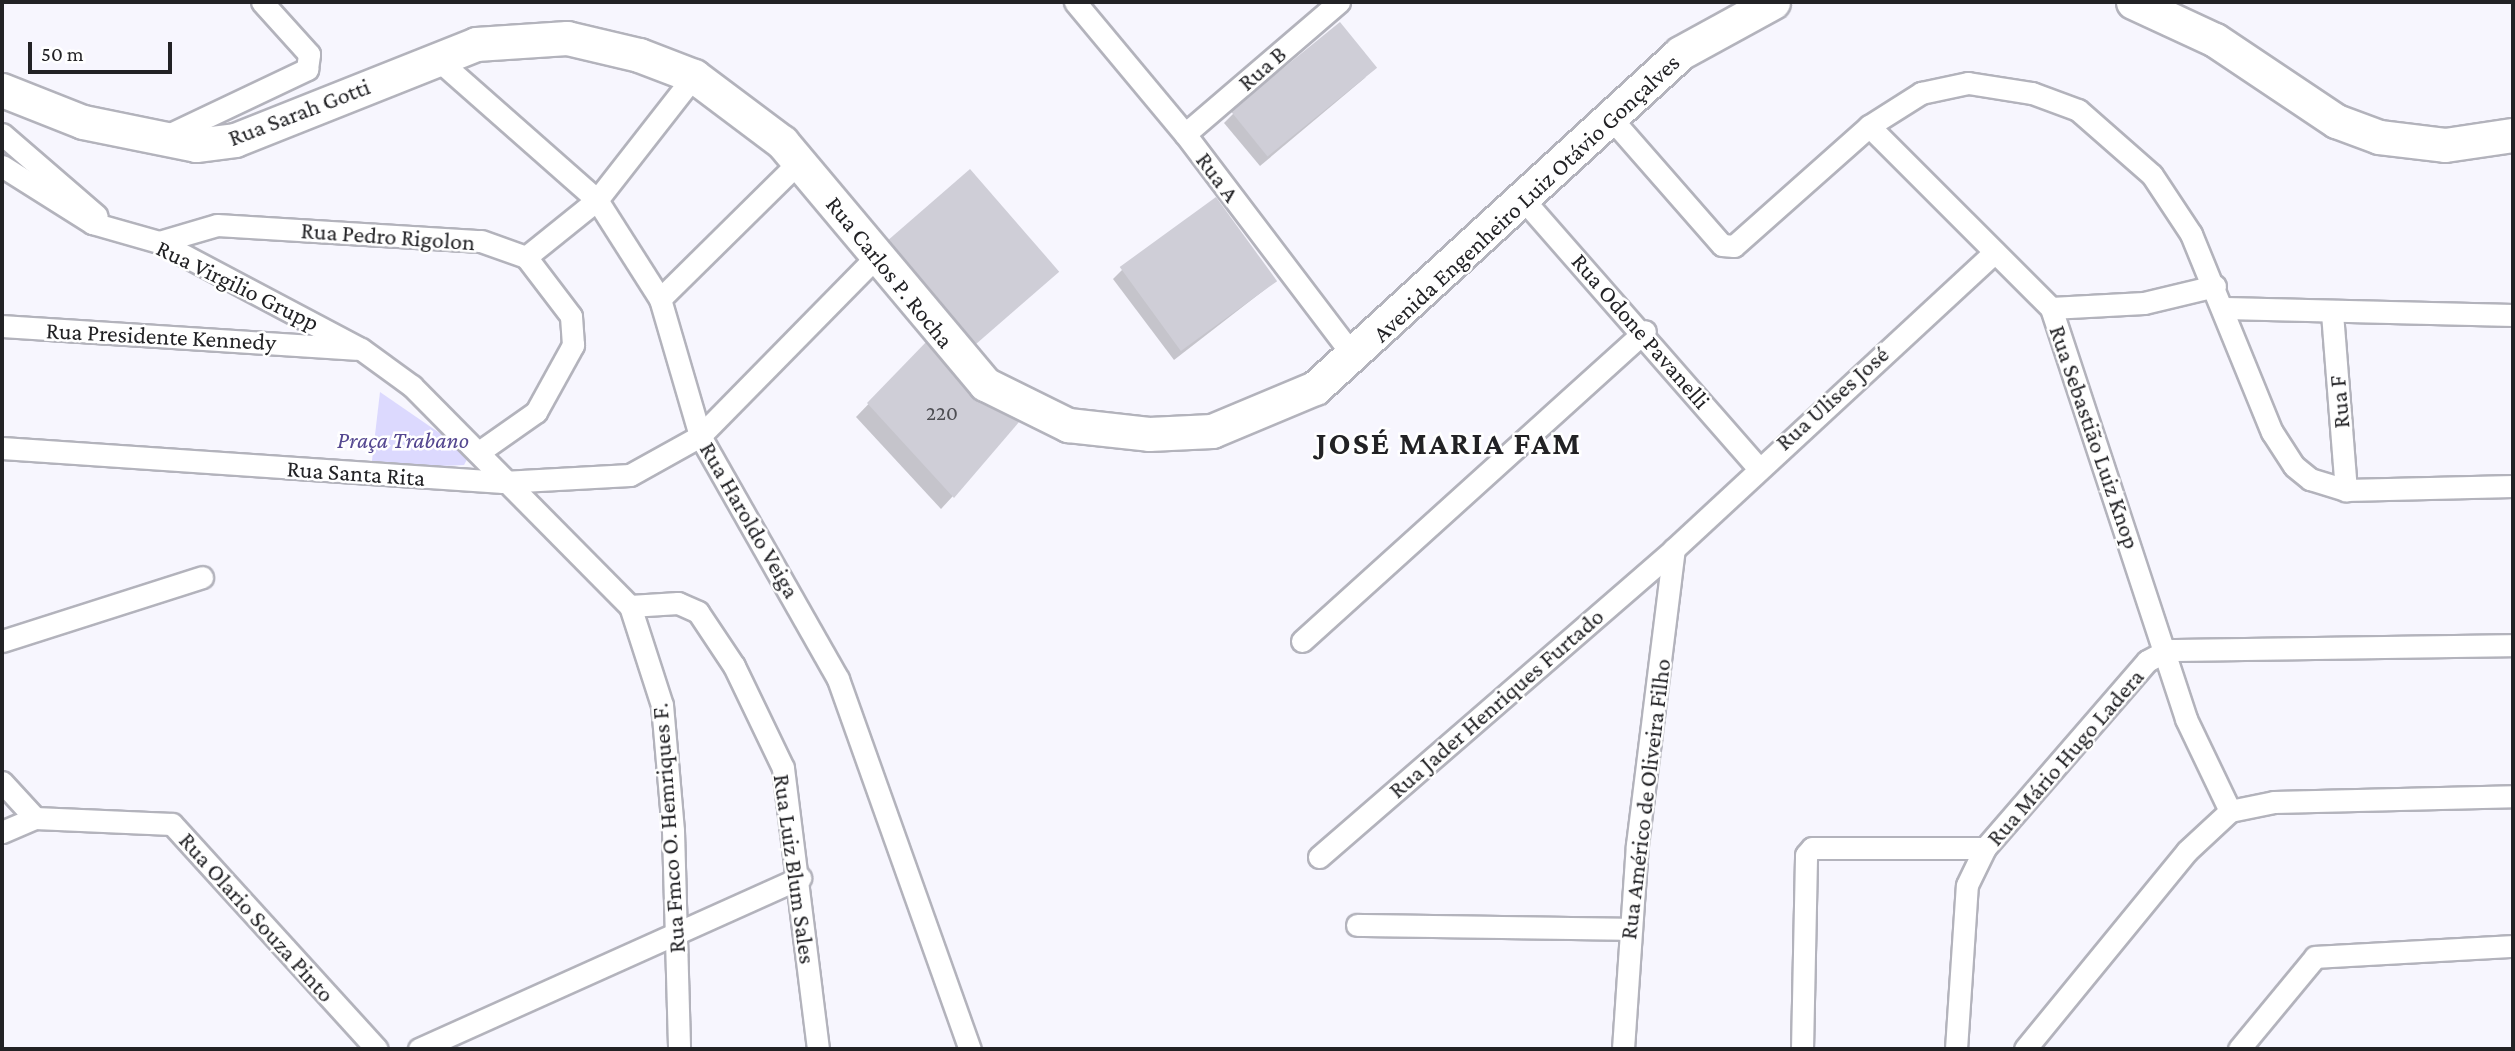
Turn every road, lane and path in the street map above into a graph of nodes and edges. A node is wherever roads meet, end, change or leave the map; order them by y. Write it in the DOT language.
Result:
graph roads {
  1 [pos="262,2"];
  2 [pos="1075,2"];
  3 [pos="1339,2"];
  4 [pos="1773,2"];
  5 [pos="2133,2"];
  6 [pos="435,57"];
  7 [pos="694,76"];
  8 [pos="2,90"];
  9 [pos="1609,116"];
  10 [pos="1869,126"];
  11 [pos="2,134"];
  12 [pos="1185,134"];
  13 [pos="2513,135"];
  14 [pos="158,141"];
  15 [pos="801,160"];
  16 [pos="2,166"];
  17 [pos="1522,198"];
  18 [pos="597,200"];
  19 [pos="114,231"];
  20 [pos="159,242"];
  21 [pos="1995,252"];
  22 [pos="878,255"];
  23 [pos="526,257"];
  24 [pos="2215,286"];
  25 [pos="660,299"];
  26 [pos="2051,308"];
  27 [pos="2225,308"];
  28 [pos="2332,313"];
  29 [pos="2513,315"];
  30 [pos="2,326"];
  31 [pos="1645,331"];
  32 [pos="361,349"];
  33 [pos="1354,357"];
  34 [pos="700,436"];
  35 [pos="2,448"];
  36 [pos="479,452"];
  37 [pos="1757,466"];
  38 [pos="503,482"];
  39 [pos="2513,486"];
  40 [pos="2346,490"];
  41 [pos="1674,549"];
  42 [pos="202,577"];
  43 [pos="630,606"];
  44 [pos="2,641"];
  45 [pos="1302,641"];
  46 [pos="2513,645"];
  47 [pos="2168,650"];
  48 [pos="2,782"];
  49 [pos="2513,796"];
  50 [pos="2230,811"];
  51 [pos="36,818"];
  52 [pos="2,832"];
  53 [pos="1985,848"];
  54 [pos="1319,857"];
  55 [pos="800,878"];
  56 [pos="1357,925"];
  57 [pos="1629,929"];
  58 [pos="677,936"];
  59 [pos="2513,946"];
  60 [pos="458,1042"];
  61 [pos="377,1049"];
  62 [pos="419,1049"];
  63 [pos="678,1049"];
  64 [pos="818,1049"];
  65 [pos="970,1049"];
  66 [pos="1623,1049"];
  67 [pos="1802,1049"];
  68 [pos="1956,1049"];
  69 [pos="2025,1049"];
  70 [pos="2239,1049"];
  1 -- 14 [label="street, Rua Sarah Gotti"];
  2 -- 12 [label="street, Rua A"];
  3 -- 12 [label="street, Rua B"];
  4 -- 9 [label="main road, Avenida Engenheiro Luiz Otávio Gonçalves"];
  5 -- 13 [label="main road"];
  6 -- 7 [label="main road, Rua Carlos P. Rocha"];
  6 -- 14 [label="main road, Rua Sarah Gotti"];
  6 -- 18 [label="street, Rua Haroldo Veiga"];
  7 -- 15 [label="main road, Rua Carlos P. Rocha"];
  7 -- 18 [label="street"];
  8 -- 14 [label="main road, Rua Sarah Gotti"];
  9 -- 10 [label="street"];
  9 -- 17 [label="main road, Avenida Engenheiro Luiz Otávio Gonçalves"];
  10 -- 21 [label="street, Rua Sebastião Luiz Knop"];
  10 -- 24 [label="street"];
  11 -- 19 [label="street"];
  12 -- 33 [label="street, Rua A"];
  15 -- 22 [label="main road, Rua Carlos P. Rocha"];
  15 -- 25 [label="street"];
  16 -- 19 [label="street, Rua Virgilio Grupp"];
  17 -- 31 [label="street, Rua Odone Pavanelli"];
  17 -- 33 [label="main road, Avenida Engenheiro Luiz Otávio Gonçalves"];
  18 -- 23 [label="street"];
  18 -- 25 [label="street, Rua Haroldo Veiga"];
  19 -- 20 [label="street, Rua Virgilio Grupp"];
  20 -- 23 [label="street, Rua Pedro Rigolon"];
  20 -- 32 [label="street, Rua Virgilio Grupp"];
  21 -- 26 [label="street, Rua Sebastião Luiz Knop"];
  21 -- 37 [label="street, Rua Ulises José"];
  22 -- 33 [label="main road, Rua Carlos P. Rocha"];
  22 -- 34 [label="street, Rua Santa Rita"];
  23 -- 36 [label="street"];
  24 -- 26 [label="street"];
  24 -- 27 [label="street"];
  25 -- 34 [label="street, Rua Haroldo Veiga"];
  26 -- 47 [label="street, Rua Sebastião Luiz Knop"];
  27 -- 28 [label="street"];
  27 -- 40 [label="street"];
  28 -- 29 [label="street"];
  28 -- 40 [label="street, Rua F"];
  30 -- 32 [label="street, Rua Presidente Kennedy"];
  31 -- 37 [label="street, Rua Odone Pavanelli"];
  31 -- 45 [label="street"];
  32 -- 36 [label="street, Rua Fmco O. Hemriques F."];
  34 -- 38 [label="street, Rua Santa Rita"];
  34 -- 65 [label="street, Rua Haroldo Veiga"];
  35 -- 38 [label="street, Rua Santa Rita"];
  36 -- 38 [label="street, Rua Fmco O. Hemriques F."];
  37 -- 41 [label="street, Rua Ulises José"];
  38 -- 43 [label="street, Rua Fmco O. Hemriques F."];
  39 -- 40 [label="street"];
  41 -- 54 [label="street, Rua Jader Henriques Furtado"];
  41 -- 57 [label="street, Rua Américo de Oliveira Filho"];
  42 -- 44 [label="street"];
  43 -- 55 [label="street, Rua Luiz Blum Sales"];
  43 -- 58 [label="street, Rua Fmco O. Hemriques F."];
  46 -- 47 [label="street, Rua Mário Hugo Ladera"];
  47 -- 50 [label="street, Rua Sebastião Luiz Knop"];
  47 -- 53 [label="street, Rua Mário Hugo Ladera"];
  48 -- 51 [label="street"];
  49 -- 50 [label="street"];
  50 -- 69 [label="street"];
  51 -- 52 [label="street"];
  51 -- 61 [label="street, Rua Olario Souza Pinto"];
  53 -- 67 [label="street"];
  53 -- 68 [label="street, Rua Mário Hugo Ladera"];
  55 -- 58 [label="street"];
  55 -- 64 [label="street, Rua Luiz Blum Sales"];
  56 -- 57 [label="street"];
  57 -- 66 [label="street, Rua Américo de Oliveira Filho"];
  58 -- 60 [label="street"];
  58 -- 63 [label="street, Rua Fmco O. Hemriques F."];
  59 -- 70 [label="street"];
  60 -- 62 [label="street"];
}
